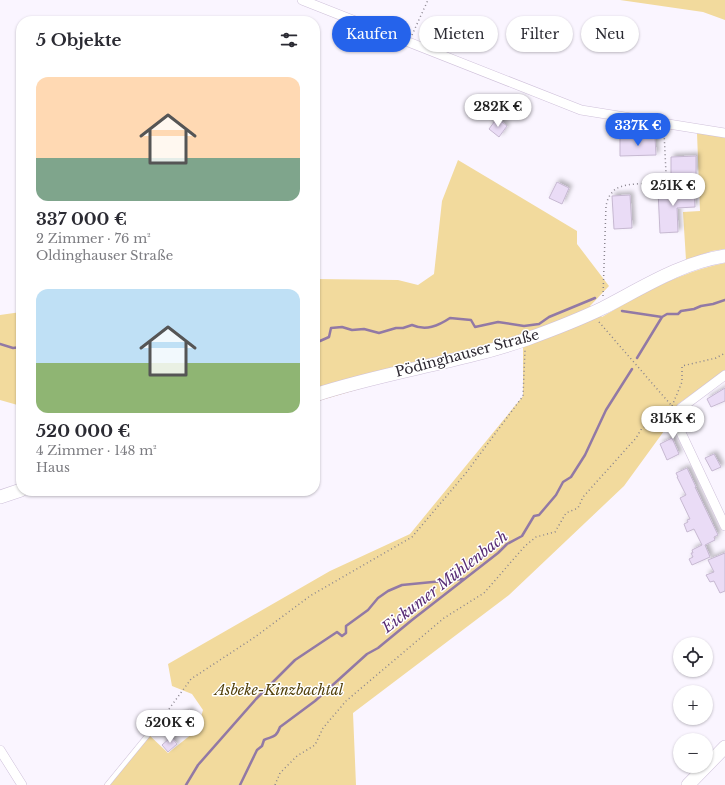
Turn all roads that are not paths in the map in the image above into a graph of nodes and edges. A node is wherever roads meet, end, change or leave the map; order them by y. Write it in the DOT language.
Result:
graph roads {
  1 [pos="302,0"];
  2 [pos="725,133"];
  3 [pos="725,256"];
  4 [pos="725,376"];
  5 [pos="320,394"];
  6 [pos="16,492"];
  7 [pos="0,497"];
  8 [pos="725,526"];
  9 [pos="165,714"];
  10 [pos="725,747"];
  11 [pos="0,750"];
  12 [pos="22,785"];
  13 [pos="107,785"];
  14 [pos="688,785"];
  1 -- 2 [label="street"];
  3 -- 5 [label="street, Pödinghauser Straße"];
  4 -- 8 [label="street"];
  6 -- 7 [label="street"];
  9 -- 13 [label="lane"];
  10 -- 14 [label="street"];
  11 -- 12 [label="street"];
}
